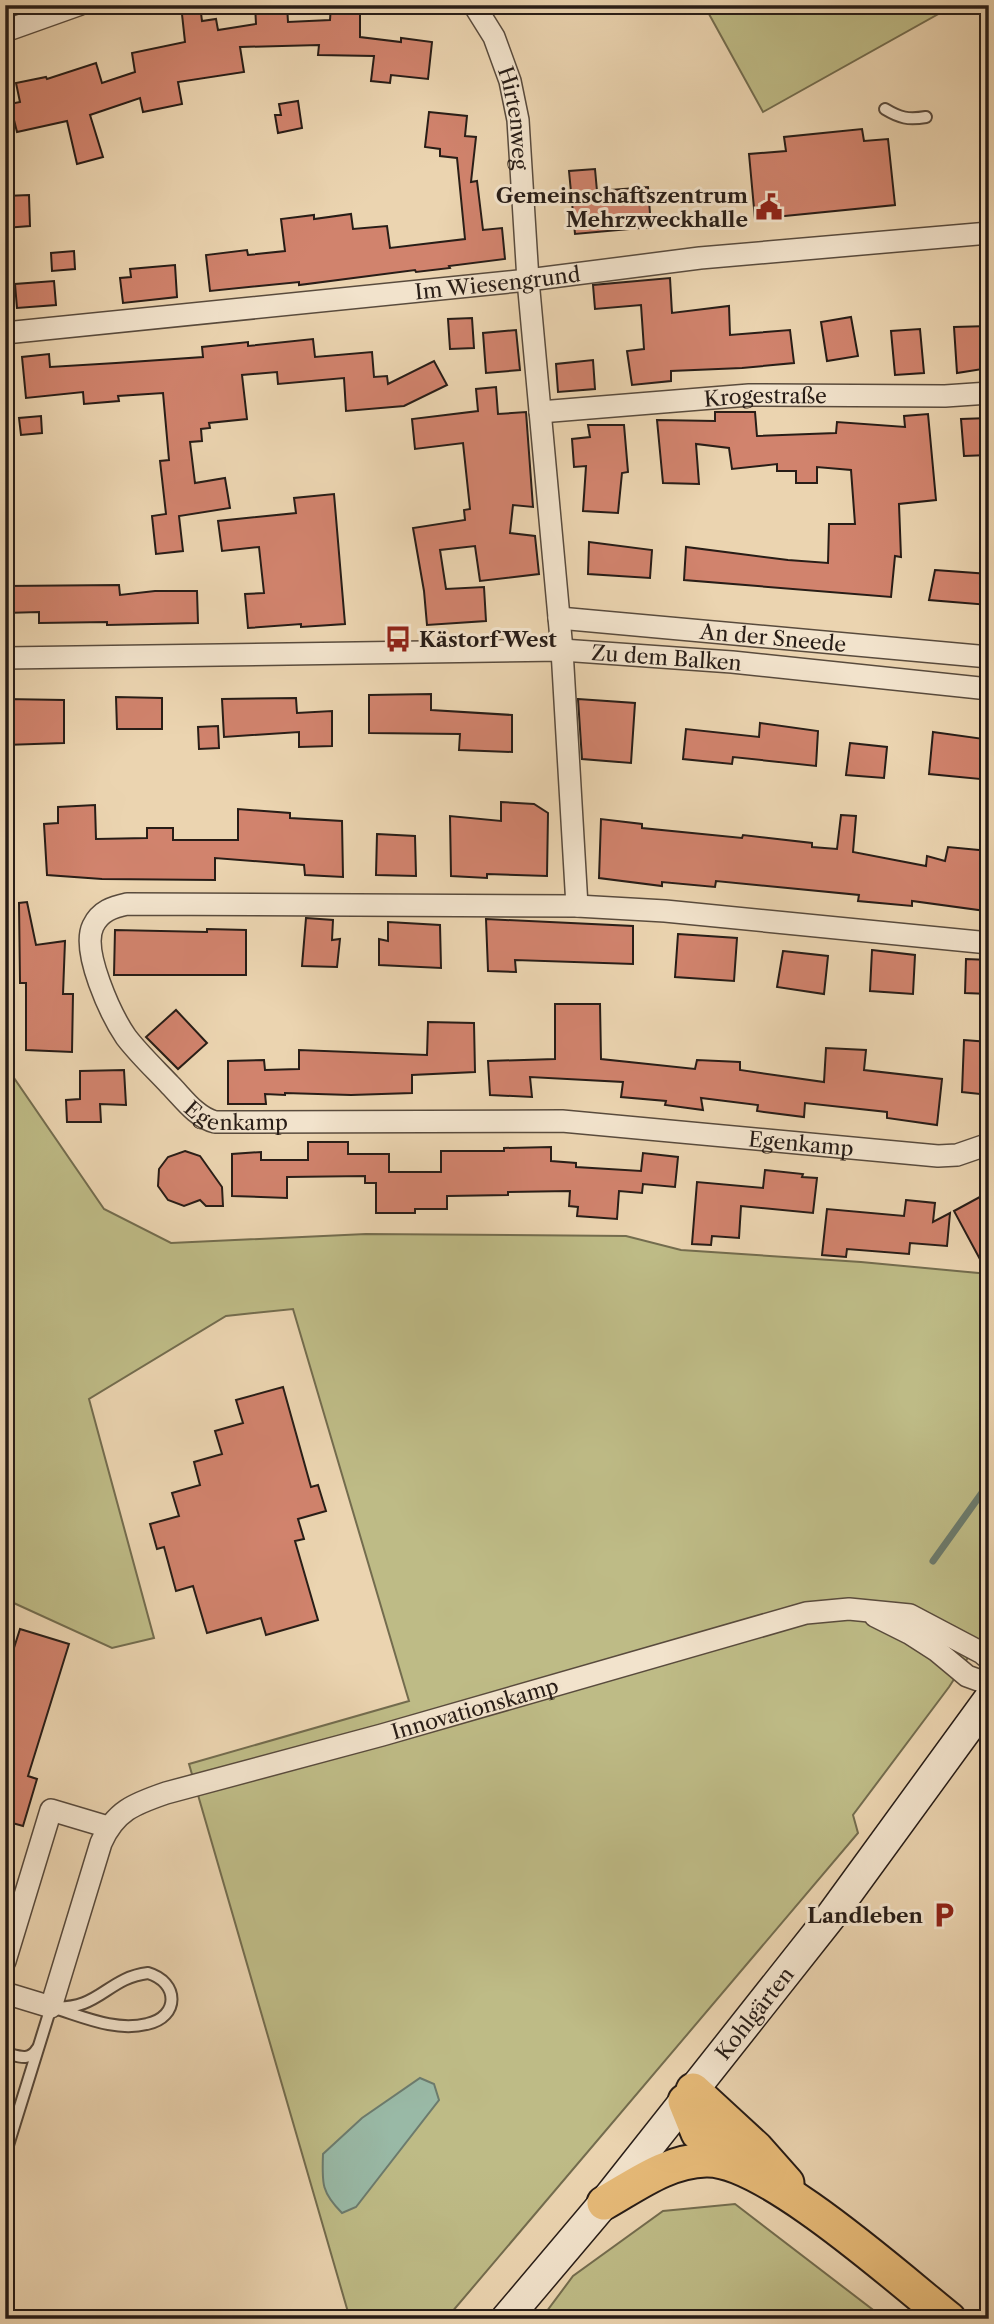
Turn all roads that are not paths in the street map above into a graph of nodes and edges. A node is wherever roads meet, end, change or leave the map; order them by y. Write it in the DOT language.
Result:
graph roads {
  1 [pos="78,5"];
  2 [pos="474,5"];
  3 [pos="5,31"];
  4 [pos="885,109"];
  5 [pos="926,117"];
  6 [pos="989,233"];
  7 [pos="528,280"];
  8 [pos="5,333"];
  9 [pos="989,393"];
  10 [pos="540,412"];
  11 [pos="559,618"];
  12 [pos="562,650"];
  13 [pos="989,657"];
  14 [pos="5,658"];
  15 [pos="989,689"];
  16 [pos="577,906"];
  17 [pos="989,943"];
  18 [pos="989,1144"];
  19 [pos="849,1609"];
  20 [pos="989,1658"];
  21 [pos="989,1684"];
  22 [pos="989,1699"];
  23 [pos="108,1827"];
  24 [pos="5,1961"];
  25 [pos="5,1993"];
  26 [pos="51,2007"];
  27 [pos="40,2043"];
  28 [pos="5,2053"];
  29 [pos="689,2096"];
  30 [pos="5,2155"];
  31 [pos="736,2165"];
  32 [pos="604,2203"];
  33 [pos="807,2206"];
  34 [pos="506,2319"];
  35 [pos="949,2319"];
  1 -- 3 [label="street"];
  2 -- 7 [label="street, Hirtenweg"];
  4 -- 5 [label="lane"];
  6 -- 7 [label="street, Im Wiesengrund"];
  7 -- 8 [label="street, Im Wiesengrund"];
  7 -- 10 [label="street"];
  9 -- 10 [label="street, Krogestraße"];
  10 -- 11 [label="street"];
  11 -- 12 [label="street"];
  11 -- 13 [label="street, An der Sneede"];
  12 -- 14 [label="street, Zu dem Balken"];
  12 -- 15 [label="street, Zu dem Balken"];
  12 -- 16 [label="street"];
  16 -- 17 [label="street, Egenkamp"];
  16 -- 18 [label="street, Egenkamp"];
  19 -- 20 [label="street, Innovationskamp"];
  19 -- 21 [label="street, Innovationskamp"];
  19 -- 23 [label="street, Innovationskamp"];
  22 -- 29 [label="street, Kohlgärten"];
  23 -- 24 [label="street"];
  23 -- 26 [label="street"];
  25 -- 26 [label="street"];
  26 -- 26 [label="lane"];
  26 -- 27 [label="lane"];
  27 -- 28 [label="lane"];
  27 -- 30 [label="lane"];
  29 -- 31 [label="main road"];
  29 -- 32 [label="street, Kohlgärten"];
  29 -- 33 [label="main road"];
  31 -- 32 [label="main road"];
  31 -- 33 [label="main road"];
  32 -- 34 [label="street, Kohlgärten"];
  33 -- 35 [label="main road"];
}
